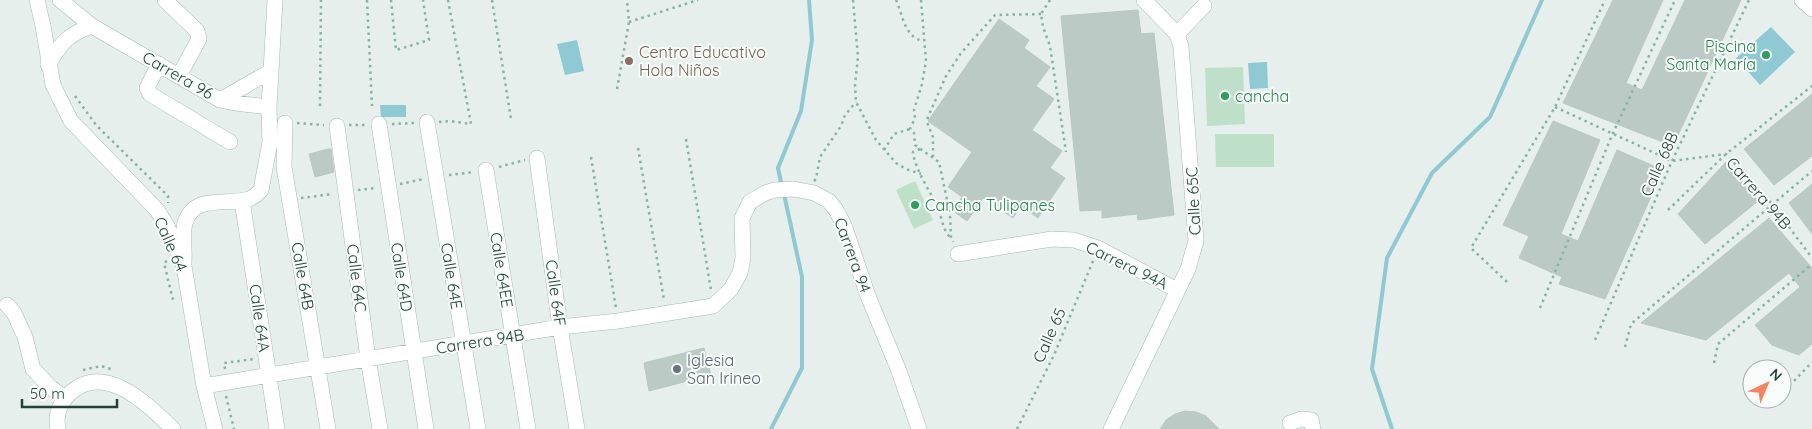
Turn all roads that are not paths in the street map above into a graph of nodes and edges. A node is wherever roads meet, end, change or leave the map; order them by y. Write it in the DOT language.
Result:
graph roads {
  1 [pos="37,0"];
  2 [pos="60,0"];
  3 [pos="165,0"];
  4 [pos="276,0"];
  5 [pos="1144,0"];
  6 [pos="1802,0"];
  7 [pos="1204,6"];
  8 [pos="1812,8"];
  9 [pos="92,26"];
  10 [pos="1177,34"];
  11 [pos="48,64"];
  12 [pos="159,64"];
  13 [pos="271,71"];
  14 [pos="179,76"];
  15 [pos="220,100"];
  16 [pos="270,106"];
  17 [pos="427,122"];
  18 [pos="285,123"];
  19 [pos="379,124"];
  20 [pos="337,126"];
  21 [pos="230,142"];
  22 [pos="537,158"];
  23 [pos="486,170"];
  24 [pos="243,208"];
  25 [pos="958,254"];
  26 [pos="184,266"];
  27 [pos="1176,290"];
  28 [pos="7,305"];
  29 [pos="714,306"];
  30 [pos="560,327"];
  31 [pos="512,335"];
  32 [pos="463,343"];
  33 [pos="414,352"];
  34 [pos="368,359"];
  35 [pos="318,367"];
  36 [pos="268,376"];
  37 [pos="204,386"];
  38 [pos="65,398"];
  39 [pos="1290,424"];
  40 [pos="58,429"];
  41 [pos="173,429"];
  42 [pos="215,429"];
  43 [pos="277,429"];
  44 [pos="328,429"];
  45 [pos="380,429"];
  46 [pos="426,429"];
  47 [pos="478,429"];
  48 [pos="528,429"];
  49 [pos="578,429"];
  50 [pos="919,429"];
  51 [pos="1112,429"];
  52 [pos="1313,429"];
  1 -- 11 [label="street, Calle 64"];
  2 -- 9 [label="street, Carrera 96"];
  3 -- 14 [label="street"];
  4 -- 13 [label="street"];
  5 -- 10 [label="street"];
  6 -- 8 [label="street"];
  7 -- 10 [label="street"];
  9 -- 11 [label="street"];
  9 -- 12 [label="street, Carrera 96"];
  10 -- 27 [label="street, Calle 65C"];
  11 -- 26 [label="street, Calle 64"];
  12 -- 14 [label="street, Carrera 96"];
  12 -- 21 [label="street"];
  13 -- 15 [label="street"];
  13 -- 16 [label="street"];
  14 -- 15 [label="street, Carrera 96"];
  15 -- 16 [label="street, Carrera 96"];
  16 -- 26 [label="street"];
  17 -- 32 [label="street, Calle 64E"];
  18 -- 35 [label="street, Calle 64B"];
  19 -- 33 [label="street, Calle 64D"];
  20 -- 34 [label="street, Calle 64C"];
  22 -- 30 [label="street, Calle 64F"];
  23 -- 31 [label="street, Calle 64EE"];
  24 -- 36 [label="street, Calle 64A"];
  25 -- 27 [label="street, Carrera 94A"];
  26 -- 37 [label="street, Calle 64"];
  27 -- 51 [label="street, Calle 65C"];
  28 -- 38 [label="street"];
  29 -- 30 [label="street, Carrera 94B"];
  29 -- 50 [label="street, Carrera 94"];
  30 -- 31 [label="street, Carrera 94B"];
  30 -- 49 [label="street, Calle 64F"];
  31 -- 32 [label="street, Carrera 94B"];
  31 -- 48 [label="street, Calle 64EE"];
  32 -- 33 [label="street, Carrera 94B"];
  32 -- 47 [label="street, Calle 64E"];
  33 -- 34 [label="street, Carrera 94B"];
  33 -- 46 [label="street, Calle 64D"];
  34 -- 35 [label="street, Carrera 94B"];
  34 -- 45 [label="street, Calle 64C"];
  35 -- 36 [label="street, Carrera 94B"];
  35 -- 44 [label="street, Calle 64B"];
  36 -- 37 [label="street, Carrera 94B"];
  36 -- 43 [label="street, Calle 64A"];
  37 -- 42 [label="street, Calle 64"];
  38 -- 40 [label="street"];
  38 -- 41 [label="street"];
  39 -- 52 [label="street"];
}
